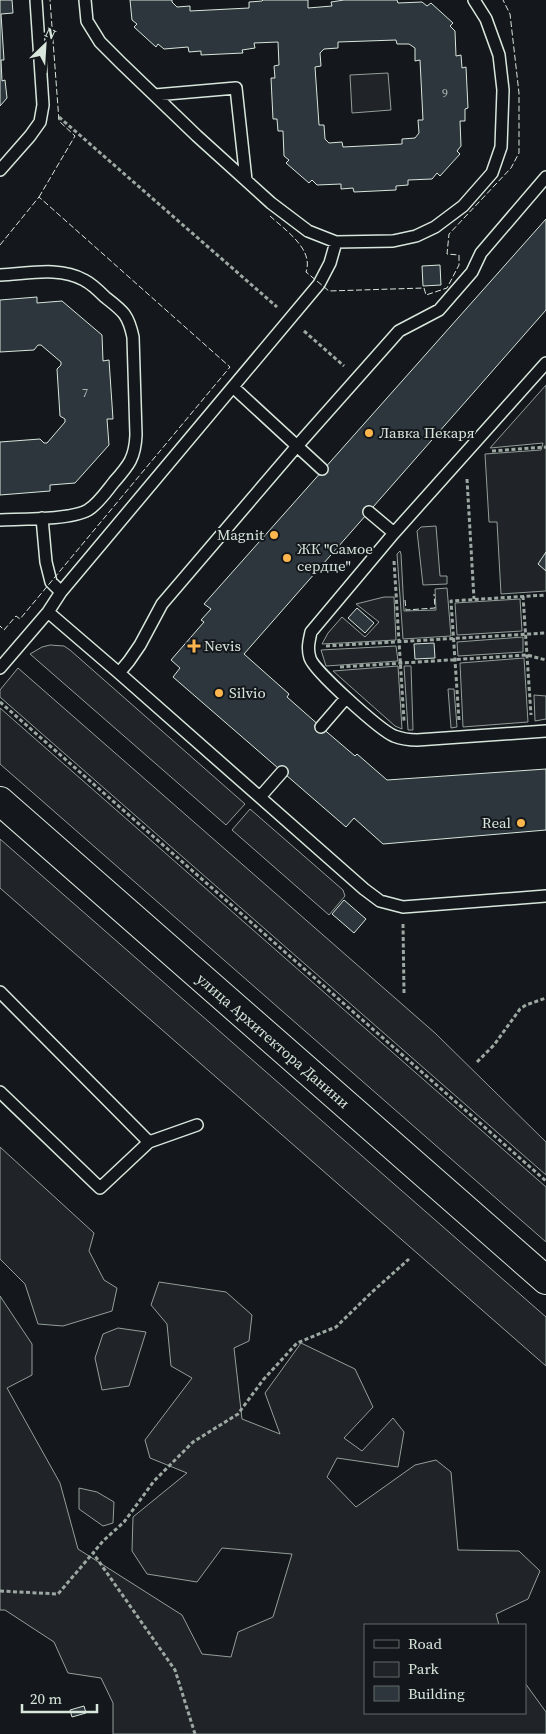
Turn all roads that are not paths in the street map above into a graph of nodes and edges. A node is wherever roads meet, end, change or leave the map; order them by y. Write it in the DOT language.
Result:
graph roads {
  1 [pos="36,0"];
  2 [pos="85,0"];
  3 [pos="474,0"];
  4 [pos="155,96"];
  5 [pos="0,170"];
  6 [pos="546,177"];
  7 [pos="246,180"];
  8 [pos="336,242"];
  9 [pos="0,275"];
  10 [pos="546,363"];
  11 [pos="233,387"];
  12 [pos="297,446"];
  13 [pos="322,470"];
  14 [pos="369,512"];
  15 [pos="42,518"];
  16 [pos="0,520"];
  17 [pos="394,534"];
  18 [pos="61,592"];
  19 [pos="48,612"];
  20 [pos="0,668"];
  21 [pos="119,673"];
  22 [pos="346,698"];
  23 [pos="321,727"];
  24 [pos="546,732"];
  25 [pos="282,772"];
  26 [pos="260,797"];
  27 [pos="0,801"];
  28 [pos="546,896"];
  29 [pos="0,992"];
  30 [pos="0,1092"];
  31 [pos="197,1125"];
  32 [pos="149,1142"];
  33 [pos="546,1280"];
  1 -- 5 [label="lane"];
  2 -- 4 [label="lane"];
  3 -- 8 [label="lane"];
  4 -- 7 [label="lane"];
  4 -- 7 [label="lane"];
  6 -- 12 [label="lane"];
  7 -- 8 [label="lane"];
  8 -- 11 [label="lane"];
  9 -- 15 [label="lane"];
  10 -- 17 [label="lane"];
  11 -- 12 [label="lane"];
  11 -- 18 [label="lane"];
  12 -- 13 [label="lane"];
  12 -- 21 [label="lane"];
  14 -- 17 [label="lane"];
  15 -- 16 [label="lane"];
  15 -- 18 [label="lane"];
  17 -- 22 [label="lane"];
  18 -- 19 [label="lane"];
  19 -- 20 [label="lane"];
  19 -- 21 [label="lane"];
  21 -- 26 [label="lane"];
  22 -- 23 [label="lane"];
  22 -- 24 [label="lane"];
  25 -- 26 [label="lane"];
  26 -- 28 [label="lane"];
  27 -- 33 [label="street, улица Архитектора Данини"];
  29 -- 32 [label="lane"];
  30 -- 32 [label="lane"];
  31 -- 32 [label="lane"];
}
